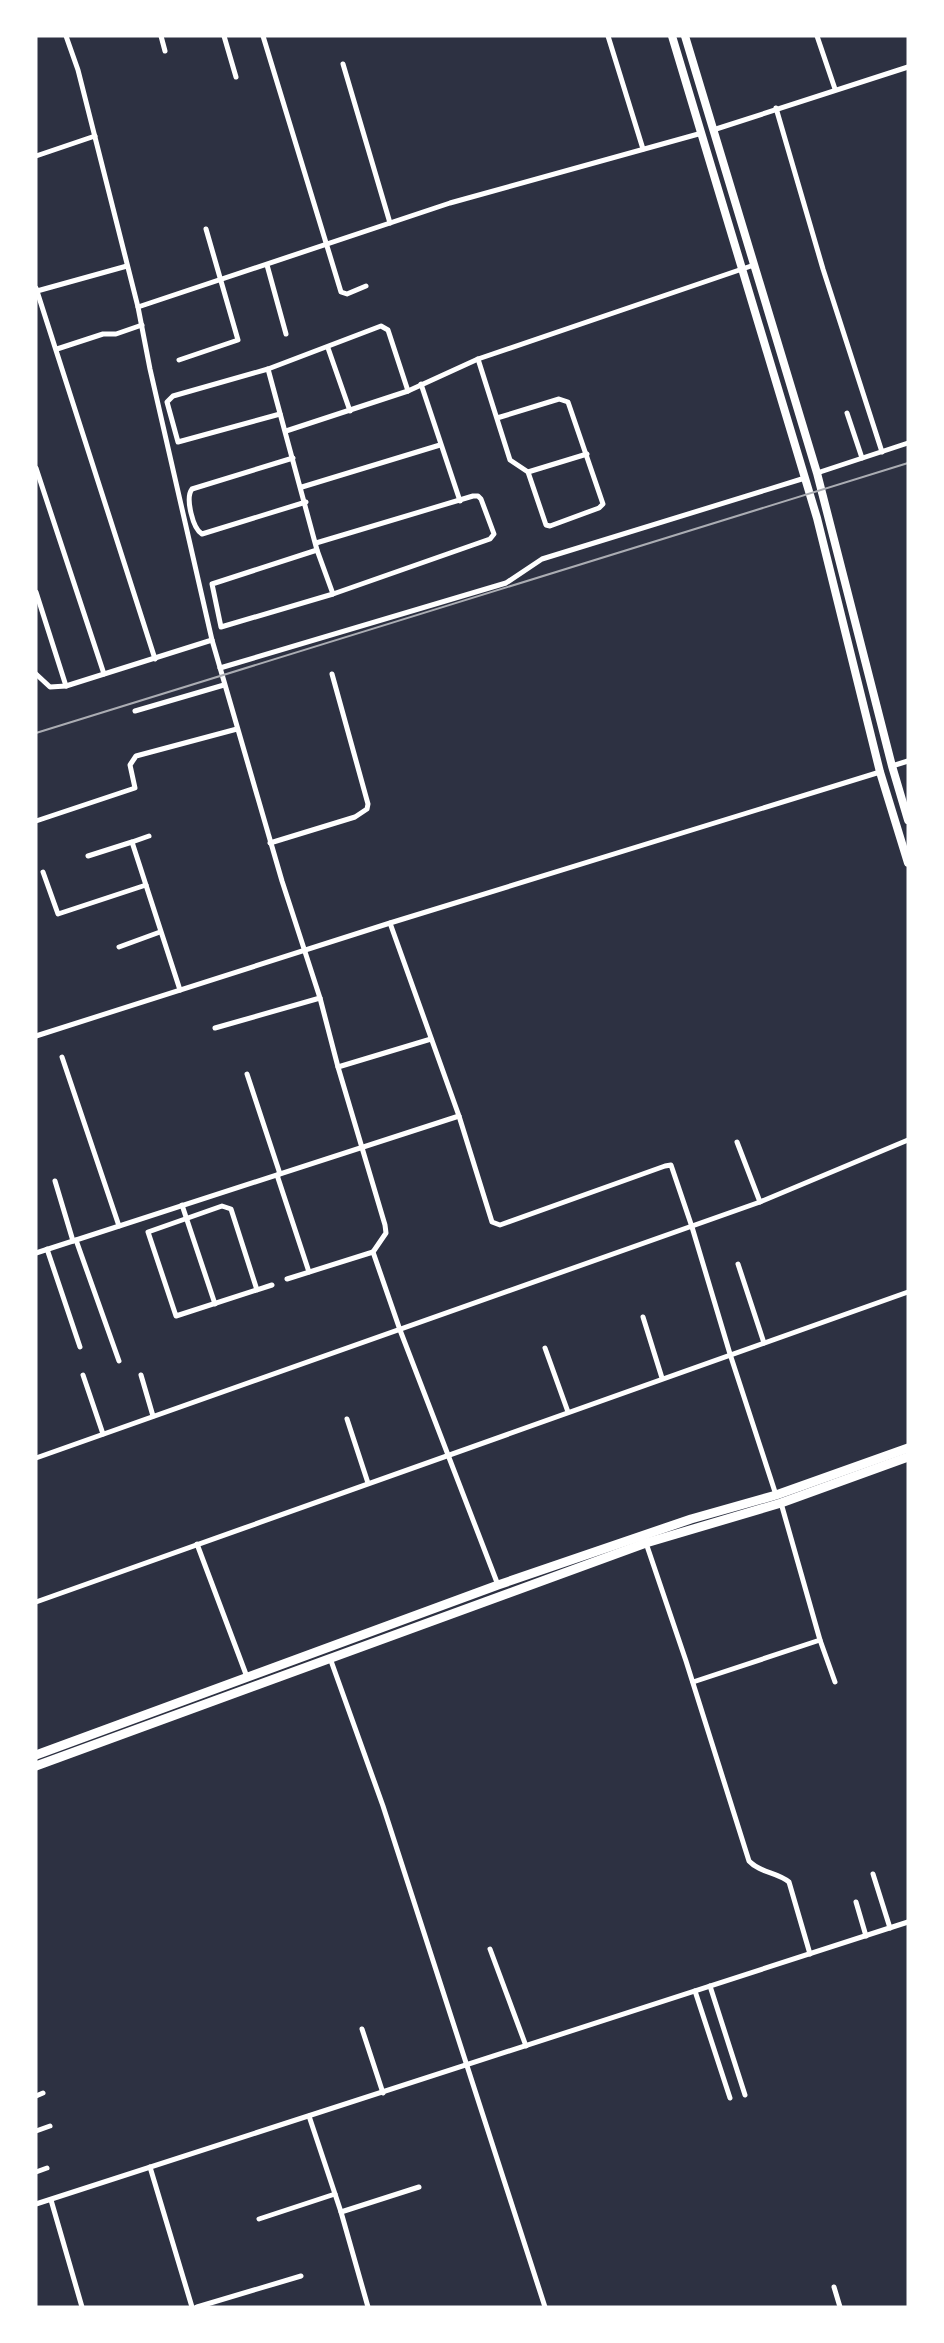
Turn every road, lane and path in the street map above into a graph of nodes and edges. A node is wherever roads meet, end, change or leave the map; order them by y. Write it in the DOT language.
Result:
graph roads {
  1 [pos="66,36"];
  2 [pos="161,36"];
  3 [pos="224,36"];
  4 [pos="263,36"];
  5 [pos="608,36"];
  6 [pos="672,36"];
  7 [pos="685,36"];
  8 [pos="818,36"];
  9 [pos="165,51"];
  10 [pos="342,64"];
  11 [pos="908,67"];
  12 [pos="236,77"];
  13 [pos="835,90"];
  14 [pos="776,108"];
  15 [pos="713,130"];
  16 [pos="702,133"];
  17 [pos="95,136"];
  18 [pos="643,149"];
  19 [pos="36,156"];
  20 [pos="390,223"];
  21 [pos="206,229"];
  22 [pos="327,245"];
  23 [pos="267,265"];
  24 [pos="754,265"];
  25 [pos="127,266"];
  26 [pos="743,268"];
  27 [pos="221,280"];
  28 [pos="366,286"];
  29 [pos="37,289"];
  30 [pos="138,307"];
  31 [pos="142,325"];
  32 [pos="286,334"];
  33 [pos="328,348"];
  34 [pos="57,349"];
  35 [pos="478,359"];
  36 [pos="179,360"];
  37 [pos="268,369"];
  38 [pos="421,384"];
  39 [pos="408,391"];
  40 [pos="350,411"];
  41 [pos="848,413"];
  42 [pos="280,414"];
  43 [pos="496,418"];
  44 [pos="286,431"];
  45 [pos="908,443"];
  46 [pos="440,445"];
  47 [pos="882,452"];
  48 [pos="587,454"];
  49 [pos="862,458"];
  50 [pos="293,459"];
  51 [pos="36,468"];
  52 [pos="528,472"];
  53 [pos="817,473"];
  54 [pos="805,478"];
  55 [pos="302,487"];
  56 [pos="460,501"];
  57 [pos="306,502"];
  58 [pos="316,543"];
  59 [pos="317,550"];
  60 [pos="36,592"];
  61 [pos="333,594"];
  62 [pos="212,640"];
  63 [pos="155,659"];
  64 [pos="220,668"];
  65 [pos="36,674"];
  66 [pos="104,674"];
  67 [pos="332,674"];
  68 [pos="870,677"];
  69 [pos="858,680"];
  70 [pos="224,685"];
  71 [pos="66,686"];
  72 [pos="135,711"];
  73 [pos="237,729"];
  74 [pos="908,761"];
  75 [pos="892,766"];
  76 [pos="880,772"];
  77 [pos="908,820"];
  78 [pos="36,821"];
  79 [pos="149,836"];
  80 [pos="132,842"];
  81 [pos="270,843"];
  82 [pos="88,856"];
  83 [pos="908,863"];
  84 [pos="44,872"];
  85 [pos="146,885"];
  86 [pos="390,923"];
  87 [pos="160,932"];
  88 [pos="119,947"];
  89 [pos="304,952"];
  90 [pos="180,990"];
  91 [pos="320,998"];
  92 [pos="215,1028"];
  93 [pos="36,1036"];
  94 [pos="431,1039"];
  95 [pos="62,1057"];
  96 [pos="338,1067"];
  97 [pos="248,1074"];
  98 [pos="459,1116"];
  99 [pos="908,1140"];
  100 [pos="737,1142"];
  101 [pos="363,1147"];
  102 [pos="279,1174"];
  103 [pos="55,1181"];
  104 [pos="760,1202"];
  105 [pos="182,1205"];
  106 [pos="186,1218"];
  107 [pos="119,1226"];
  108 [pos="692,1227"];
  109 [pos="75,1240"];
  110 [pos="47,1249"];
  111 [pos="36,1252"];
  112 [pos="373,1252"];
  113 [pos="738,1264"];
  114 [pos="309,1272"];
  115 [pos="287,1279"];
  116 [pos="272,1285"];
  117 [pos="256,1290"];
  118 [pos="908,1292"];
  119 [pos="215,1304"];
  120 [pos="643,1317"];
  121 [pos="400,1330"];
  122 [pos="764,1343"];
  123 [pos="80,1347"];
  124 [pos="545,1348"];
  125 [pos="730,1354"];
  126 [pos="119,1361"];
  127 [pos="83,1375"];
  128 [pos="141,1375"];
  129 [pos="662,1378"];
  130 [pos="568,1412"];
  131 [pos="153,1416"];
  132 [pos="347,1419"];
  133 [pos="103,1434"];
  134 [pos="908,1448"];
  135 [pos="447,1454"];
  136 [pos="908,1457"];
  137 [pos="36,1458"];
  138 [pos="368,1483"];
  139 [pos="778,1499"];
  140 [pos="646,1543"];
  141 [pos="197,1544"];
  142 [pos="498,1585"];
  143 [pos="36,1602"];
  144 [pos="382,1628"];
  145 [pos="386,1638"];
  146 [pos="820,1640"];
  147 [pos="330,1658"];
  148 [pos="247,1677"];
  149 [pos="693,1682"];
  150 [pos="835,1682"];
  151 [pos="36,1755"];
  152 [pos="36,1766"];
  153 [pos="873,1874"];
  154 [pos="856,1902"];
  155 [pos="908,1922"];
  156 [pos="891,1928"];
  157 [pos="866,1936"];
  158 [pos="490,1948"];
  159 [pos="810,1954"];
  160 [pos="710,1986"];
  161 [pos="695,1991"];
  162 [pos="362,2029"];
  163 [pos="526,2046"];
  164 [pos="467,2065"];
  165 [pos="383,2093"];
  166 [pos="43,2094"];
  167 [pos="36,2096"];
  168 [pos="745,2096"];
  169 [pos="730,2098"];
  170 [pos="309,2116"];
  171 [pos="50,2126"];
  172 [pos="36,2131"];
  173 [pos="150,2167"];
  174 [pos="47,2168"];
  175 [pos="36,2172"];
  176 [pos="419,2187"];
  177 [pos="335,2194"];
  178 [pos="51,2200"];
  179 [pos="36,2204"];
  180 [pos="341,2211"];
  181 [pos="259,2219"];
  182 [pos="301,2276"];
  183 [pos="834,2287"];
  184 [pos="82,2307"];
  185 [pos="192,2307"];
  186 [pos="197,2307"];
  187 [pos="368,2307"];
  188 [pos="545,2307"];
  189 [pos="840,2307"];
  1 -- 17 [label="street"];
  2 -- 9 [label="street"];
  3 -- 12 [label="street"];
  4 -- 22 [label="street"];
  5 -- 18 [label="street"];
  6 -- 16 [label="main road"];
  7 -- 15 [label="main road"];
  8 -- 13 [label="street"];
  10 -- 20 [label="street"];
  11 -- 13 [label="street"];
  13 -- 14 [label="street"];
  14 -- 15 [label="street"];
  14 -- 47 [label="street"];
  15 -- 24 [label="main road"];
  16 -- 18 [label="street"];
  16 -- 26 [label="main road"];
  17 -- 19 [label="street"];
  17 -- 25 [label="street"];
  18 -- 20 [label="street"];
  20 -- 22 [label="street"];
  21 -- 27 [label="street"];
  22 -- 23 [label="street"];
  22 -- 28 [label="street"];
  23 -- 27 [label="street"];
  23 -- 32 [label="street"];
  24 -- 26 [label="street"];
  24 -- 53 [label="main road"];
  25 -- 29 [label="street"];
  25 -- 30 [label="street"];
  26 -- 35 [label="street"];
  26 -- 54 [label="main road"];
  27 -- 30 [label="street"];
  27 -- 36 [label="street"];
  29 -- 34 [label="street"];
  30 -- 31 [label="street"];
  31 -- 34 [label="street"];
  31 -- 62 [label="street"];
  33 -- 37 [label="street"];
  33 -- 39 [label="street"];
  33 -- 40 [label="street"];
  34 -- 63 [label="street"];
  35 -- 38 [label="street"];
  35 -- 43 [label="street"];
  37 -- 42 [label="street"];
  37 -- 42 [label="street"];
  38 -- 39 [label="street"];
  38 -- 46 [label="street"];
  39 -- 40 [label="street"];
  40 -- 44 [label="street"];
  41 -- 49 [label="street"];
  42 -- 44 [label="street"];
  43 -- 48 [label="street"];
  43 -- 52 [label="street"];
  44 -- 50 [label="street"];
  45 -- 47 [label="street"];
  46 -- 55 [label="street"];
  46 -- 56 [label="street"];
  47 -- 49 [label="street"];
  48 -- 52 [label="street"];
  48 -- 52 [label="street"];
  49 -- 53 [label="street"];
  50 -- 55 [label="street"];
  50 -- 57 [label="street"];
  51 -- 66 [label="street"];
  53 -- 68 [label="main road"];
  54 -- 64 [label="street"];
  54 -- 69 [label="main road"];
  55 -- 57 [label="street"];
  56 -- 58 [label="street"];
  56 -- 61 [label="street"];
  57 -- 58 [label="street"];
  58 -- 59 [label="street"];
  59 -- 61 [label="street"];
  59 -- 61 [label="street"];
  60 -- 71 [label="street"];
  62 -- 63 [label="street"];
  62 -- 64 [label="street"];
  63 -- 66 [label="street"];
  64 -- 70 [label="street"];
  65 -- 71 [label="street"];
  66 -- 71 [label="street"];
  67 -- 81 [label="street"];
  68 -- 69 [label="main road"];
  68 -- 75 [label="main road"];
  69 -- 76 [label="main road"];
  70 -- 72 [label="street"];
  70 -- 73 [label="street"];
  73 -- 78 [label="street"];
  73 -- 81 [label="street"];
  74 -- 75 [label="street"];
  75 -- 77 [label="main road"];
  76 -- 83 [label="main road"];
  76 -- 86 [label="street"];
  79 -- 80 [label="street"];
  80 -- 82 [label="street"];
  80 -- 85 [label="street"];
  81 -- 89 [label="street"];
  84 -- 85 [label="street"];
  85 -- 87 [label="street"];
  86 -- 89 [label="street"];
  86 -- 94 [label="street"];
  87 -- 88 [label="street"];
  87 -- 90 [label="street"];
  89 -- 90 [label="street"];
  89 -- 91 [label="street"];
  90 -- 93 [label="street"];
  91 -- 92 [label="street"];
  91 -- 96 [label="street"];
  94 -- 96 [label="street"];
  94 -- 98 [label="street"];
  95 -- 107 [label="street"];
  96 -- 101 [label="street"];
  97 -- 102 [label="street"];
  98 -- 101 [label="street"];
  98 -- 108 [label="street"];
  99 -- 104 [label="street"];
  100 -- 104 [label="street"];
  101 -- 102 [label="street"];
  101 -- 112 [label="street"];
  102 -- 105 [label="street"];
  102 -- 114 [label="street"];
  103 -- 109 [label="street"];
  104 -- 108 [label="street"];
  105 -- 106 [label="street"];
  105 -- 107 [label="street"];
  106 -- 117 [label="street"];
  106 -- 119 [label="street"];
  106 -- 119 [label="street"];
  107 -- 109 [label="street"];
  108 -- 121 [label="street"];
  108 -- 125 [label="street"];
  109 -- 110 [label="street"];
  109 -- 126 [label="street"];
  110 -- 111 [label="street"];
  110 -- 123 [label="street"];
  112 -- 114 [label="street"];
  112 -- 121 [label="street"];
  113 -- 122 [label="street"];
  114 -- 115 [label="street"];
  116 -- 117 [label="street"];
  117 -- 119 [label="street"];
  118 -- 122 [label="street"];
  120 -- 129 [label="street"];
  121 -- 131 [label="street"];
  121 -- 135 [label="street"];
  122 -- 125 [label="street"];
  124 -- 130 [label="street"];
  125 -- 129 [label="street"];
  125 -- 139 [label="street"];
  127 -- 133 [label="street"];
  128 -- 131 [label="street"];
  129 -- 130 [label="street"];
  130 -- 135 [label="street"];
  131 -- 133 [label="street"];
  132 -- 138 [label="street"];
  133 -- 137 [label="street"];
  134 -- 139 [label="highway"];
  135 -- 138 [label="street"];
  135 -- 142 [label="street"];
  136 -- 139 [label="highway"];
  138 -- 141 [label="street"];
  139 -- 140 [label="highway"];
  139 -- 142 [label="highway"];
  139 -- 146 [label="street"];
  140 -- 145 [label="highway"];
  140 -- 149 [label="street"];
  141 -- 143 [label="street"];
  141 -- 148 [label="street"];
  142 -- 144 [label="highway"];
  144 -- 145 [label="highway"];
  144 -- 148 [label="highway"];
  145 -- 147 [label="highway"];
  146 -- 149 [label="street"];
  146 -- 150 [label="street"];
  147 -- 152 [label="highway"];
  147 -- 164 [label="street"];
  148 -- 151 [label="highway"];
  149 -- 159 [label="street"];
  153 -- 156 [label="street"];
  154 -- 157 [label="street"];
  155 -- 156 [label="street"];
  156 -- 157 [label="street"];
  157 -- 159 [label="street"];
  158 -- 163 [label="street"];
  159 -- 160 [label="street"];
  160 -- 161 [label="street"];
  160 -- 168 [label="street"];
  161 -- 163 [label="street"];
  161 -- 169 [label="street"];
  162 -- 165 [label="street"];
  163 -- 164 [label="street"];
  164 -- 165 [label="street"];
  164 -- 188 [label="street"];
  165 -- 170 [label="street"];
  166 -- 167 [label="street"];
  170 -- 173 [label="street"];
  170 -- 177 [label="street"];
  171 -- 172 [label="street"];
  173 -- 178 [label="street"];
  173 -- 185 [label="street"];
  174 -- 175 [label="street"];
  176 -- 180 [label="street"];
  177 -- 180 [label="street"];
  177 -- 181 [label="street"];
  178 -- 179 [label="street"];
  178 -- 184 [label="street"];
  180 -- 187 [label="street"];
  182 -- 186 [label="street"];
  183 -- 189 [label="street"];
}
